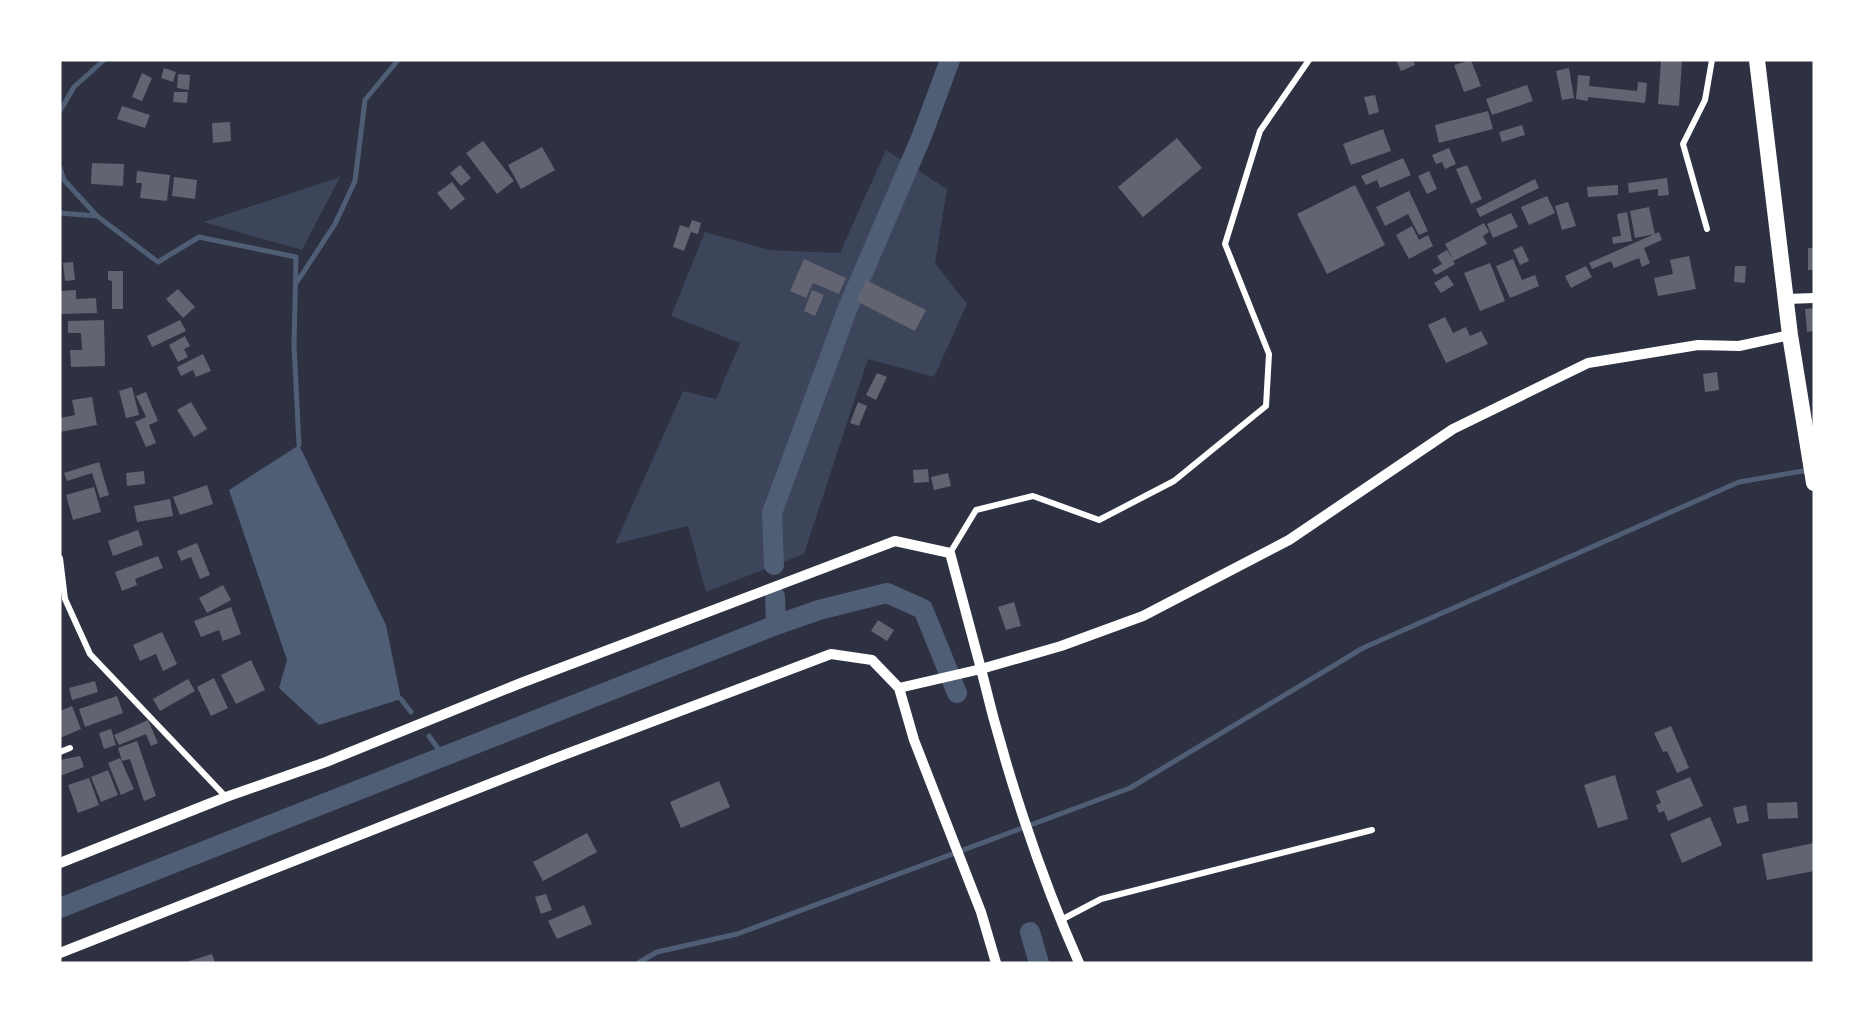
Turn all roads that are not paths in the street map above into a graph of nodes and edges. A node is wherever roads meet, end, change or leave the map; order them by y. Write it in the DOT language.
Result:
graph roads {
  1 [pos="1309,60"];
  2 [pos="1712,60"];
  3 [pos="1757,60"];
  4 [pos="1707,229"];
  5 [pos="1814,298"];
  6 [pos="1787,299"];
  7 [pos="1790,334"];
  8 [pos="1814,483"];
  9 [pos="950,553"];
  10 [pos="60,558"];
  11 [pos="981,669"];
  12 [pos="899,688"];
  13 [pos="70,748"];
  14 [pos="60,752"];
  15 [pos="226,797"];
  16 [pos="1372,830"];
  17 [pos="60,863"];
  18 [pos="1060,920"];
  19 [pos="60,953"];
  20 [pos="996,963"];
  21 [pos="1079,963"];
  1 -- 9 [label="street"];
  2 -- 4 [label="street"];
  3 -- 6 [label="highway"];
  5 -- 6 [label="street"];
  6 -- 7 [label="highway"];
  7 -- 8 [label="highway"];
  7 -- 11 [label="street"];
  9 -- 11 [label="street"];
  9 -- 15 [label="street"];
  10 -- 15 [label="street"];
  11 -- 12 [label="street"];
  11 -- 18 [label="street"];
  12 -- 19 [label="street"];
  12 -- 20 [label="street"];
  13 -- 14 [label="street"];
  15 -- 17 [label="street"];
  16 -- 18 [label="street"];
  18 -- 21 [label="street"];
}
